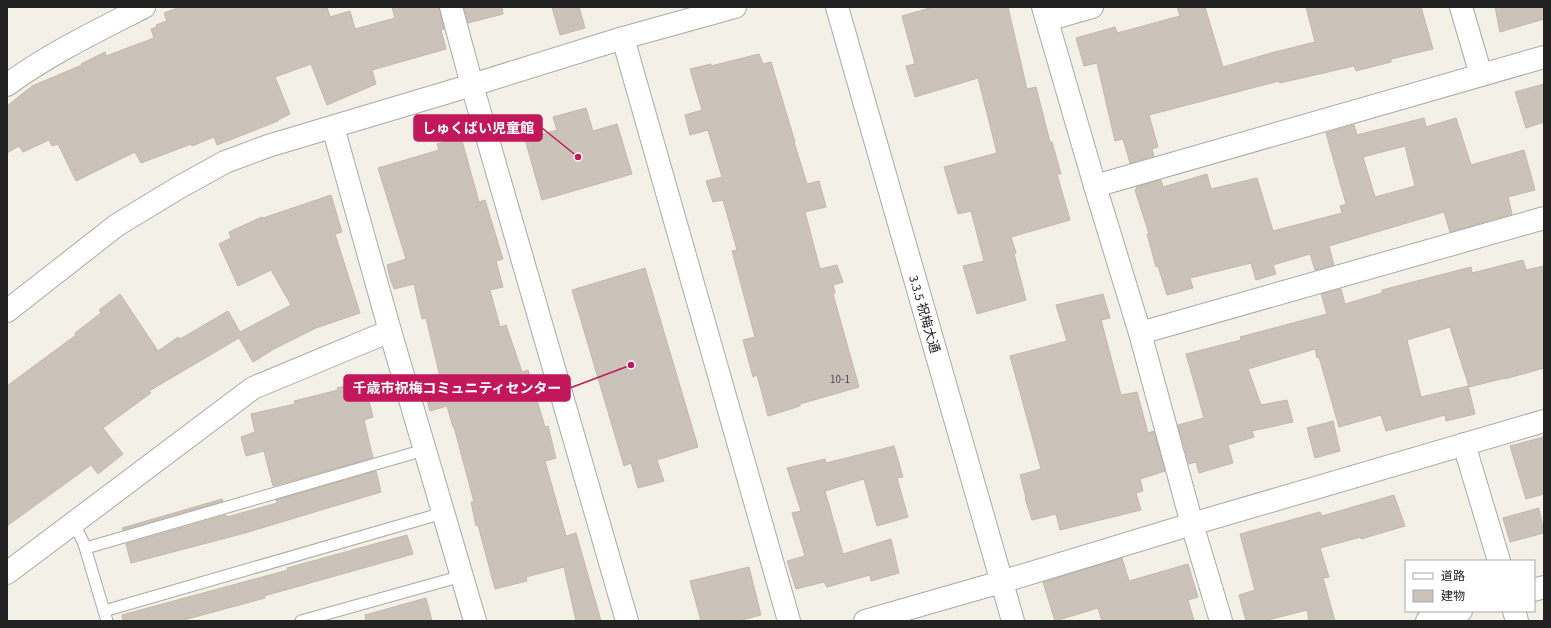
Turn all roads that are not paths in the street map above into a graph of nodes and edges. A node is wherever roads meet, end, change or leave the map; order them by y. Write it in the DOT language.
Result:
graph roads {
  1 [pos="144,7"];
  2 [pos="451,7"];
  3 [pos="735,7"];
  4 [pos="837,7"];
  5 [pos="1092,7"];
  6 [pos="1461,7"];
  7 [pos="1045,13"];
  8 [pos="622,38"];
  9 [pos="1544,57"];
  10 [pos="1481,75"];
  11 [pos="7,85"];
  12 [pos="472,85"];
  13 [pos="333,127"];
  14 [pos="1095,186"];
  15 [pos="1544,218"];
  16 [pos="7,311"];
  17 [pos="390,331"];
  18 [pos="1140,333"];
  19 [pos="1544,421"];
  20 [pos="1464,444"];
  21 [pos="424,450"];
  22 [pos="443,513"];
  23 [pos="74,523"];
  24 [pos="1192,524"];
  25 [pos="86,548"];
  26 [pos="1499,560"];
  27 [pos="7,573"];
  28 [pos="462,576"];
  29 [pos="1001,582"];
  30 [pos="1458,612"];
  31 [pos="106,616"];
  32 [pos="301,621"];
  33 [pos="475,621"];
  34 [pos="627,621"];
  35 [pos="790,621"];
  36 [pos="865,621"];
  37 [pos="1013,621"];
  38 [pos="1222,621"];
  39 [pos="1427,621"];
  1 -- 11 [label="street"];
  2 -- 12 [label="street"];
  3 -- 8 [label="street"];
  4 -- 29 [label="street, 3.3.5 祝梅大通"];
  5 -- 7 [label="street"];
  6 -- 10 [label="street"];
  7 -- 14 [label="street"];
  8 -- 12 [label="street"];
  8 -- 35 [label="street"];
  9 -- 10 [label="street"];
  10 -- 14 [label="street"];
  12 -- 13 [label="street"];
  12 -- 34 [label="street"];
  13 -- 16 [label="street"];
  13 -- 17 [label="street"];
  14 -- 18 [label="street"];
  15 -- 18 [label="street"];
  17 -- 21 [label="street"];
  17 -- 23 [label="street"];
  18 -- 24 [label="street"];
  19 -- 20 [label="street"];
  20 -- 24 [label="street"];
  20 -- 26 [label="street"];
  21 -- 22 [label="street"];
  21 -- 25 [label="lane"];
  22 -- 28 [label="street"];
  22 -- 31 [label="lane"];
  23 -- 25 [label="lane"];
  23 -- 27 [label="street"];
  24 -- 29 [label="street"];
  24 -- 38 [label="street"];
  25 -- 31 [label="lane"];
  28 -- 32 [label="lane"];
  28 -- 33 [label="street"];
  29 -- 36 [label="street"];
  29 -- 37 [label="street, 3.3.5 祝梅大通"];
  30 -- 39 [label="street"];
}
